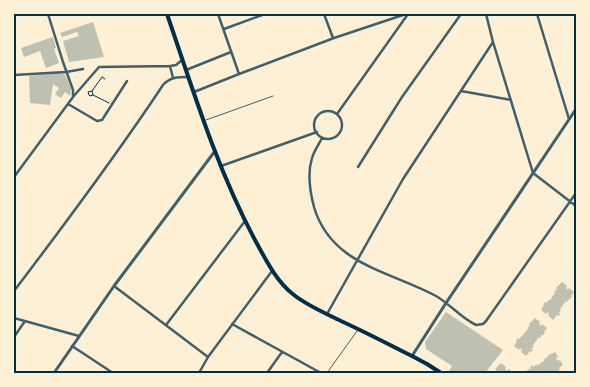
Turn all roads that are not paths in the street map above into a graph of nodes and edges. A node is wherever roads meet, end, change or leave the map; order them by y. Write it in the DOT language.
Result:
graph roads {
  1 [pos="48,14"];
  2 [pos="167,14"];
  3 [pos="218,14"];
  4 [pos="265,14"];
  5 [pos="324,14"];
  6 [pos="407,14"];
  7 [pos="461,14"];
  8 [pos="486,14"];
  9 [pos="537,14"];
  10 [pos="223,29"];
  11 [pos="334,38"];
  12 [pos="493,42"];
  13 [pos="231,52"];
  14 [pos="182,59"];
  15 [pos="170,66"];
  16 [pos="83,69"];
  17 [pos="186,70"];
  18 [pos="66,72"];
  19 [pos="239,74"];
  20 [pos="14,75"];
  21 [pos="189,77"];
  22 [pos="174,78"];
  23 [pos="127,81"];
  24 [pos="460,91"];
  25 [pos="194,92"];
  26 [pos="274,96"];
  27 [pos="72,98"];
  28 [pos="511,100"];
  29 [pos="68,104"];
  30 [pos="576,109"];
  31 [pos="337,114"];
  32 [pos="570,119"];
  33 [pos="204,121"];
  34 [pos="317,132"];
  35 [pos="322,138"];
  36 [pos="215,151"];
  37 [pos="221,166"];
  38 [pos="358,167"];
  39 [pos="534,173"];
  40 [pos="14,177"];
  41 [pos="576,193"];
  42 [pos="571,202"];
  43 [pos="576,206"];
  44 [pos="245,221"];
  45 [pos="357,260"];
  46 [pos="272,271"];
  47 [pos="114,286"];
  48 [pos="14,291"];
  49 [pos="446,303"];
  50 [pos="327,314"];
  51 [pos="14,318"];
  52 [pos="25,321"];
  53 [pos="232,324"];
  54 [pos="166,325"];
  55 [pos="359,329"];
  56 [pos="79,336"];
  57 [pos="14,337"];
  58 [pos="72,346"];
  59 [pos="282,352"];
  60 [pos="208,356"];
  61 [pos="412,356"];
  62 [pos="54,373"];
  63 [pos="113,373"];
  64 [pos="199,373"];
  65 [pos="267,373"];
  66 [pos="321,373"];
  67 [pos="327,373"];
  68 [pos="441,373"];
  1 -- 18 [label="street"];
  2 -- 14 [label="main road"];
  3 -- 10 [label="street"];
  4 -- 10 [label="street"];
  5 -- 11 [label="street"];
  6 -- 11 [label="street"];
  6 -- 31 [label="street"];
  7 -- 38 [label="street"];
  8 -- 12 [label="street"];
  9 -- 32 [label="street"];
  10 -- 13 [label="street"];
  11 -- 19 [label="street"];
  12 -- 24 [label="street"];
  12 -- 28 [label="street"];
  13 -- 17 [label="street"];
  13 -- 19 [label="street"];
  14 -- 15 [label="street"];
  14 -- 17 [label="main road"];
  15 -- 22 [label="street"];
  15 -- 27 [label="street"];
  16 -- 18 [label="street"];
  17 -- 21 [label="main road"];
  18 -- 20 [label="street"];
  18 -- 27 [label="street"];
  19 -- 25 [label="street"];
  21 -- 22 [label="street"];
  21 -- 25 [label="main road"];
  22 -- 48 [label="street"];
  23 -- 29 [label="street"];
  24 -- 28 [label="street"];
  24 -- 45 [label="street"];
  25 -- 33 [label="main road"];
  26 -- 33 [label="lane"];
  27 -- 29 [label="street"];
  28 -- 39 [label="street"];
  29 -- 40 [label="street"];
  30 -- 32 [label="street"];
  31 -- 34 [label="street"];
  31 -- 35 [label="street"];
  32 -- 39 [label="street"];
  33 -- 36 [label="main road"];
  34 -- 35 [label="street"];
  34 -- 37 [label="street"];
  35 -- 45 [label="street"];
  36 -- 37 [label="main road"];
  36 -- 47 [label="street"];
  37 -- 44 [label="main road"];
  39 -- 42 [label="street"];
  39 -- 49 [label="street"];
  41 -- 42 [label="street"];
  42 -- 43 [label="street"];
  42 -- 49 [label="street"];
  44 -- 46 [label="main road"];
  44 -- 54 [label="street"];
  45 -- 49 [label="street"];
  45 -- 50 [label="street"];
  46 -- 50 [label="main road"];
  46 -- 53 [label="street"];
  47 -- 54 [label="street"];
  47 -- 56 [label="street"];
  49 -- 61 [label="street"];
  50 -- 55 [label="main road"];
  51 -- 52 [label="street"];
  52 -- 56 [label="street"];
  52 -- 57 [label="street"];
  53 -- 59 [label="street"];
  53 -- 60 [label="street"];
  54 -- 60 [label="street"];
  55 -- 61 [label="main road"];
  55 -- 67 [label="lane"];
  56 -- 58 [label="street"];
  58 -- 62 [label="street"];
  58 -- 63 [label="street"];
  59 -- 65 [label="street"];
  59 -- 66 [label="street"];
  60 -- 64 [label="street"];
  61 -- 68 [label="main road"];
}
